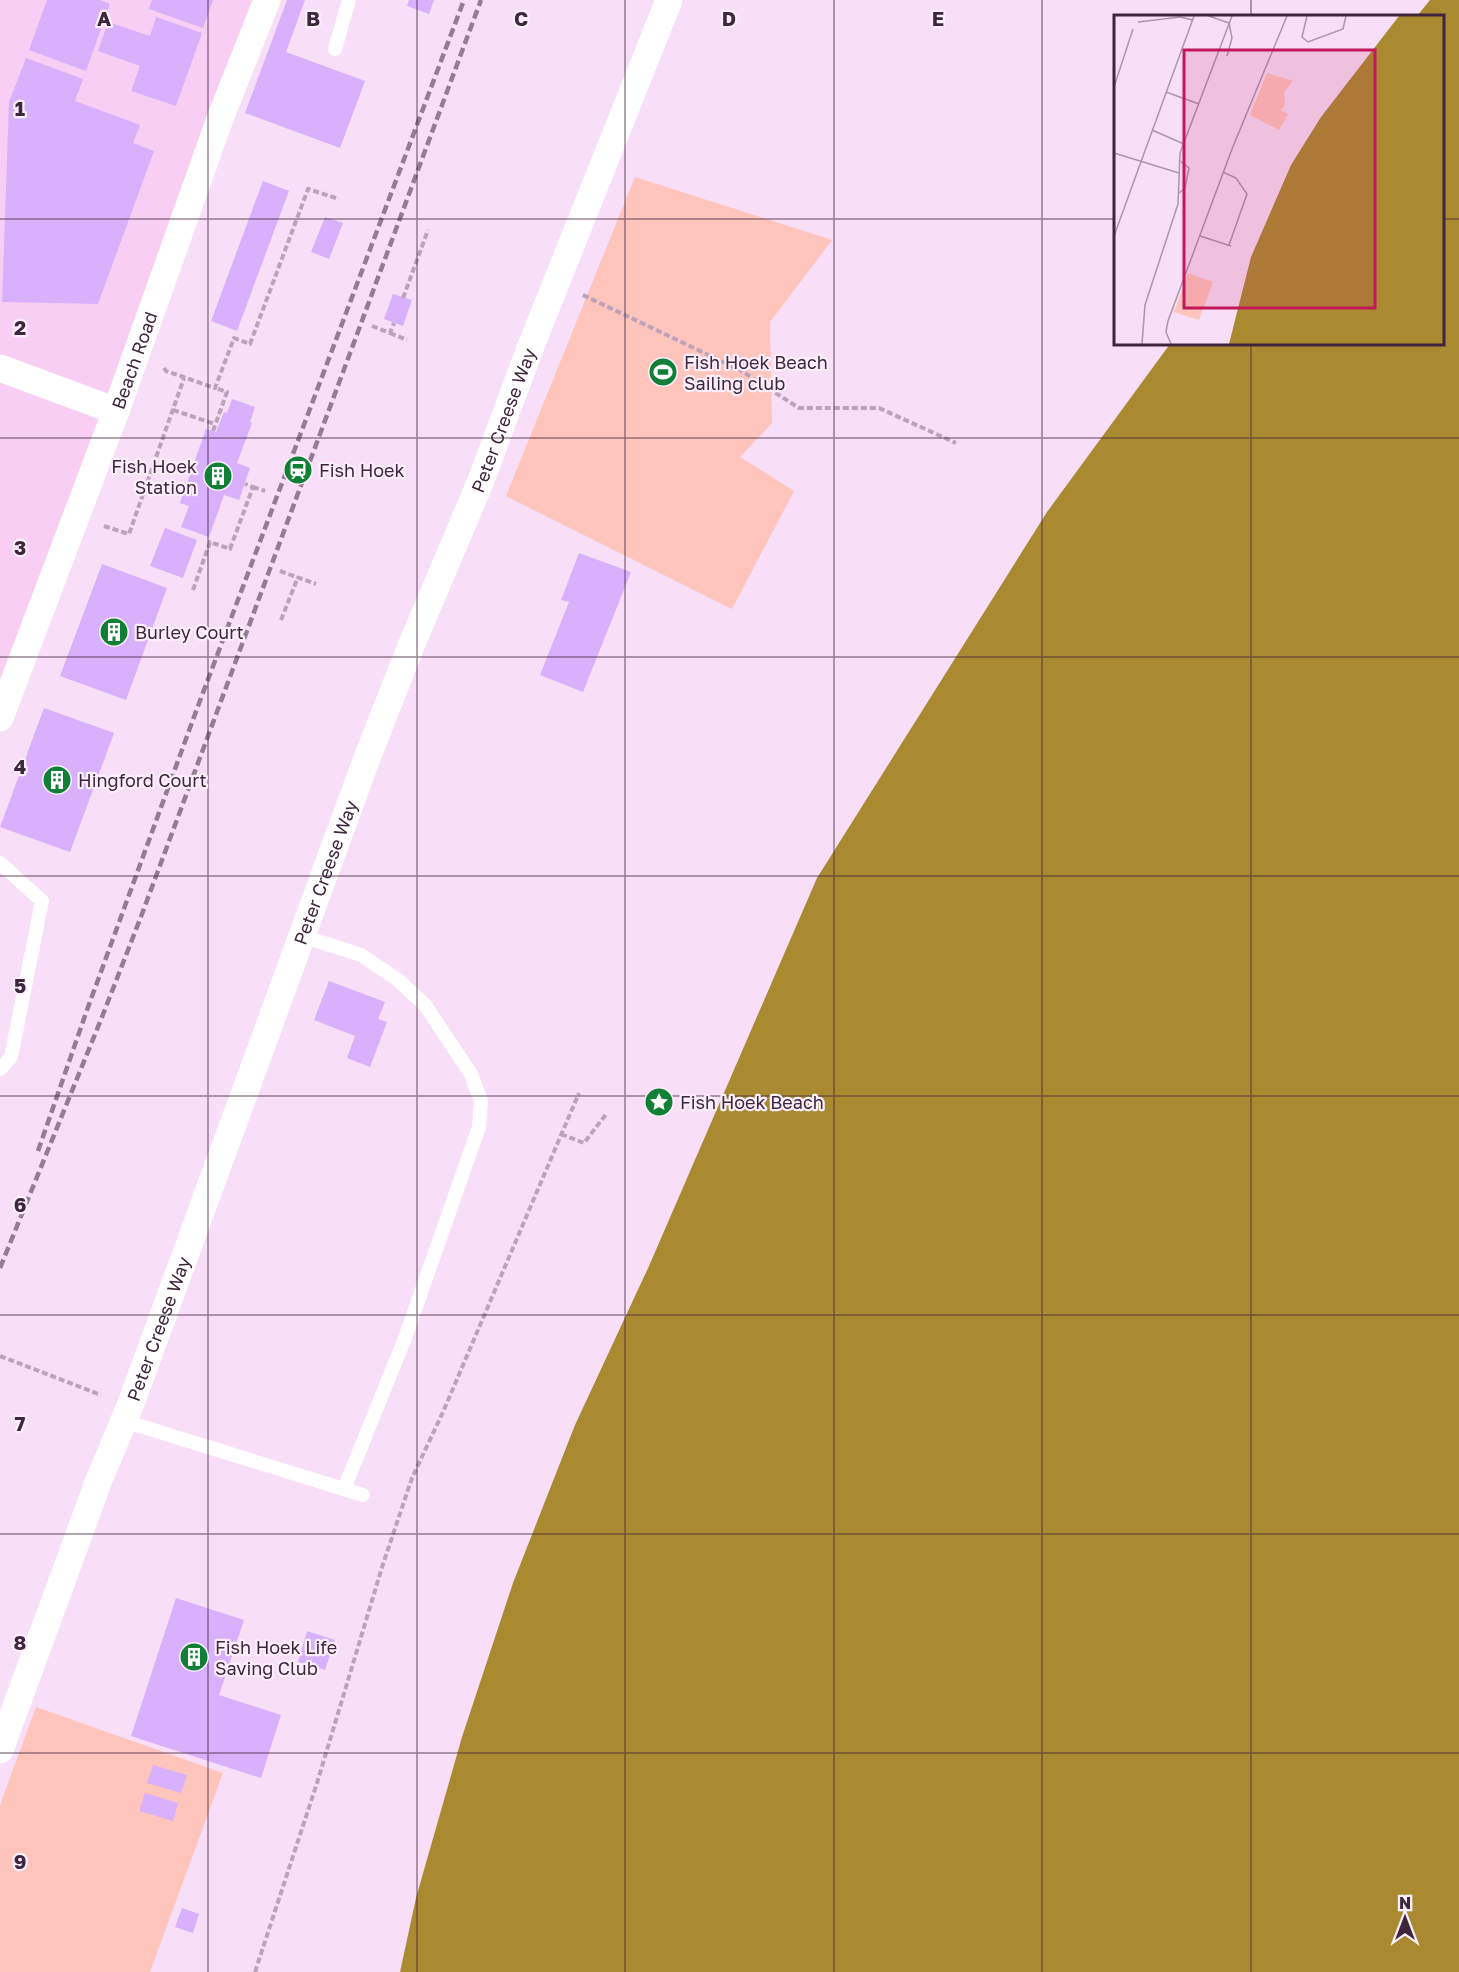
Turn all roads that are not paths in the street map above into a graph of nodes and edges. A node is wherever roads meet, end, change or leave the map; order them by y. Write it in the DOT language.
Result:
graph roads {
  1 [pos="267,0"];
  2 [pos="349,0"];
  3 [pos="669,0"];
  4 [pos="335,49"];
  5 [pos="0,368"];
  6 [pos="116,411"];
  7 [pos="0,718"];
  8 [pos="0,863"];
  9 [pos="302,936"];
  10 [pos="0,1069"];
  11 [pos="127,1413"];
  12 [pos="344,1490"];
  13 [pos="363,1495"];
  14 [pos="0,1750"];
  1 -- 6 [label="street, Beach Road"];
  2 -- 4 [label="lane"];
  3 -- 9 [label="street, Peter Creese Way"];
  5 -- 6 [label="street"];
  6 -- 7 [label="street, Beach Road"];
  8 -- 10 [label="lane"];
  9 -- 11 [label="street, Peter Creese Way"];
  9 -- 12 [label="lane"];
  11 -- 12 [label="lane"];
  11 -- 14 [label="street, Peter Creese Way"];
  12 -- 13 [label="lane"];
}
